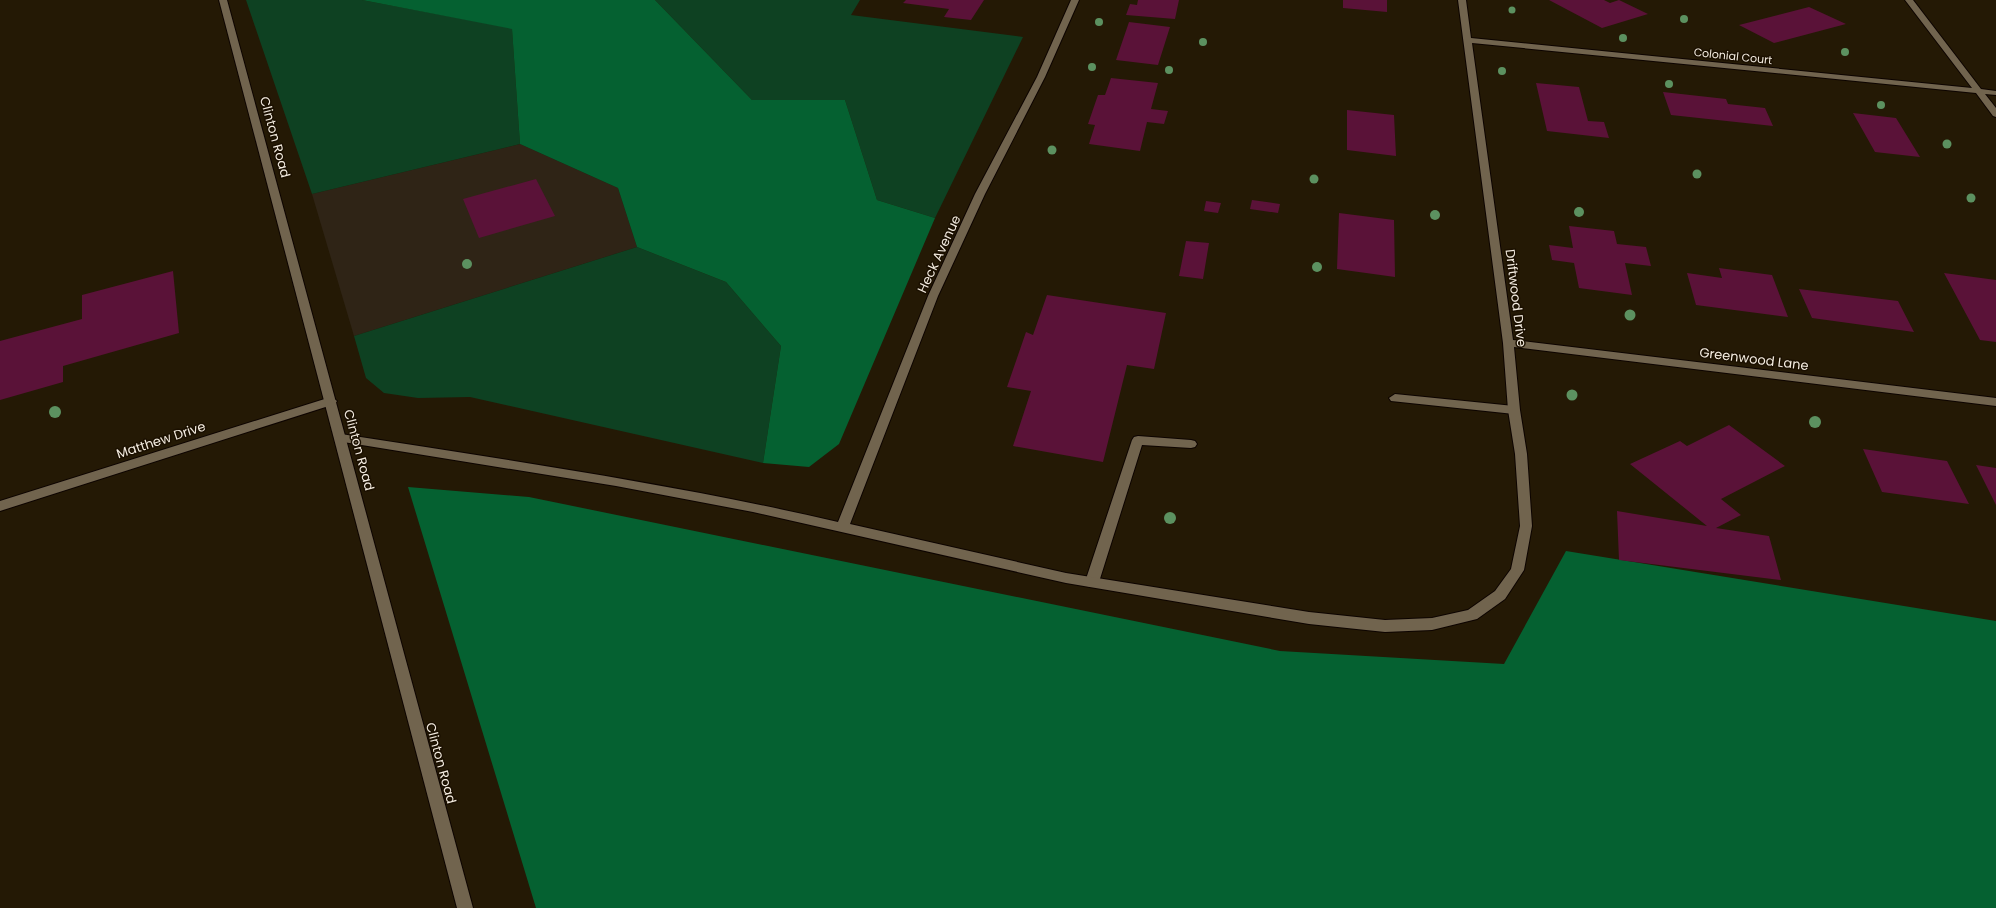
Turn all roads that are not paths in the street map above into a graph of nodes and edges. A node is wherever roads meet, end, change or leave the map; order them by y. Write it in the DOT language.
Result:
graph roads {
  1 [pos="223,0"];
  2 [pos="1075,0"];
  3 [pos="1462,0"];
  4 [pos="1909,0"];
  5 [pos="1468,40"];
  6 [pos="1979,91"];
  7 [pos="1996,93"];
  8 [pos="1996,114"];
  9 [pos="1508,343"];
  10 [pos="1395,398"];
  11 [pos="331,401"];
  12 [pos="1996,402"];
  13 [pos="1514,410"];
  14 [pos="341,438"];
  15 [pos="1191,444"];
  16 [pos="0,506"];
  17 [pos="843,526"];
  18 [pos="1092,582"];
  19 [pos="465,908"];
  1 -- 11 [label="street, Clinton Road"];
  2 -- 17 [label="street, Heck Avenue"];
  3 -- 5 [label="street, Driftwood Drive"];
  4 -- 6 [label="street"];
  5 -- 6 [label="street, Colonial Court"];
  5 -- 9 [label="street, Driftwood Drive"];
  6 -- 7 [label="street, Colonial Court"];
  6 -- 8 [label="street"];
  9 -- 12 [label="street, Greenwood Lane"];
  9 -- 13 [label="street, Driftwood Drive"];
  10 -- 13 [label="street"];
  11 -- 14 [label="street, Clinton Road"];
  11 -- 16 [label="street, Matthew Drive"];
  13 -- 18 [label="street, Driftwood Drive"];
  14 -- 17 [label="street"];
  14 -- 19 [label="street, Clinton Road"];
  15 -- 18 [label="street"];
  17 -- 18 [label="street"];
}
